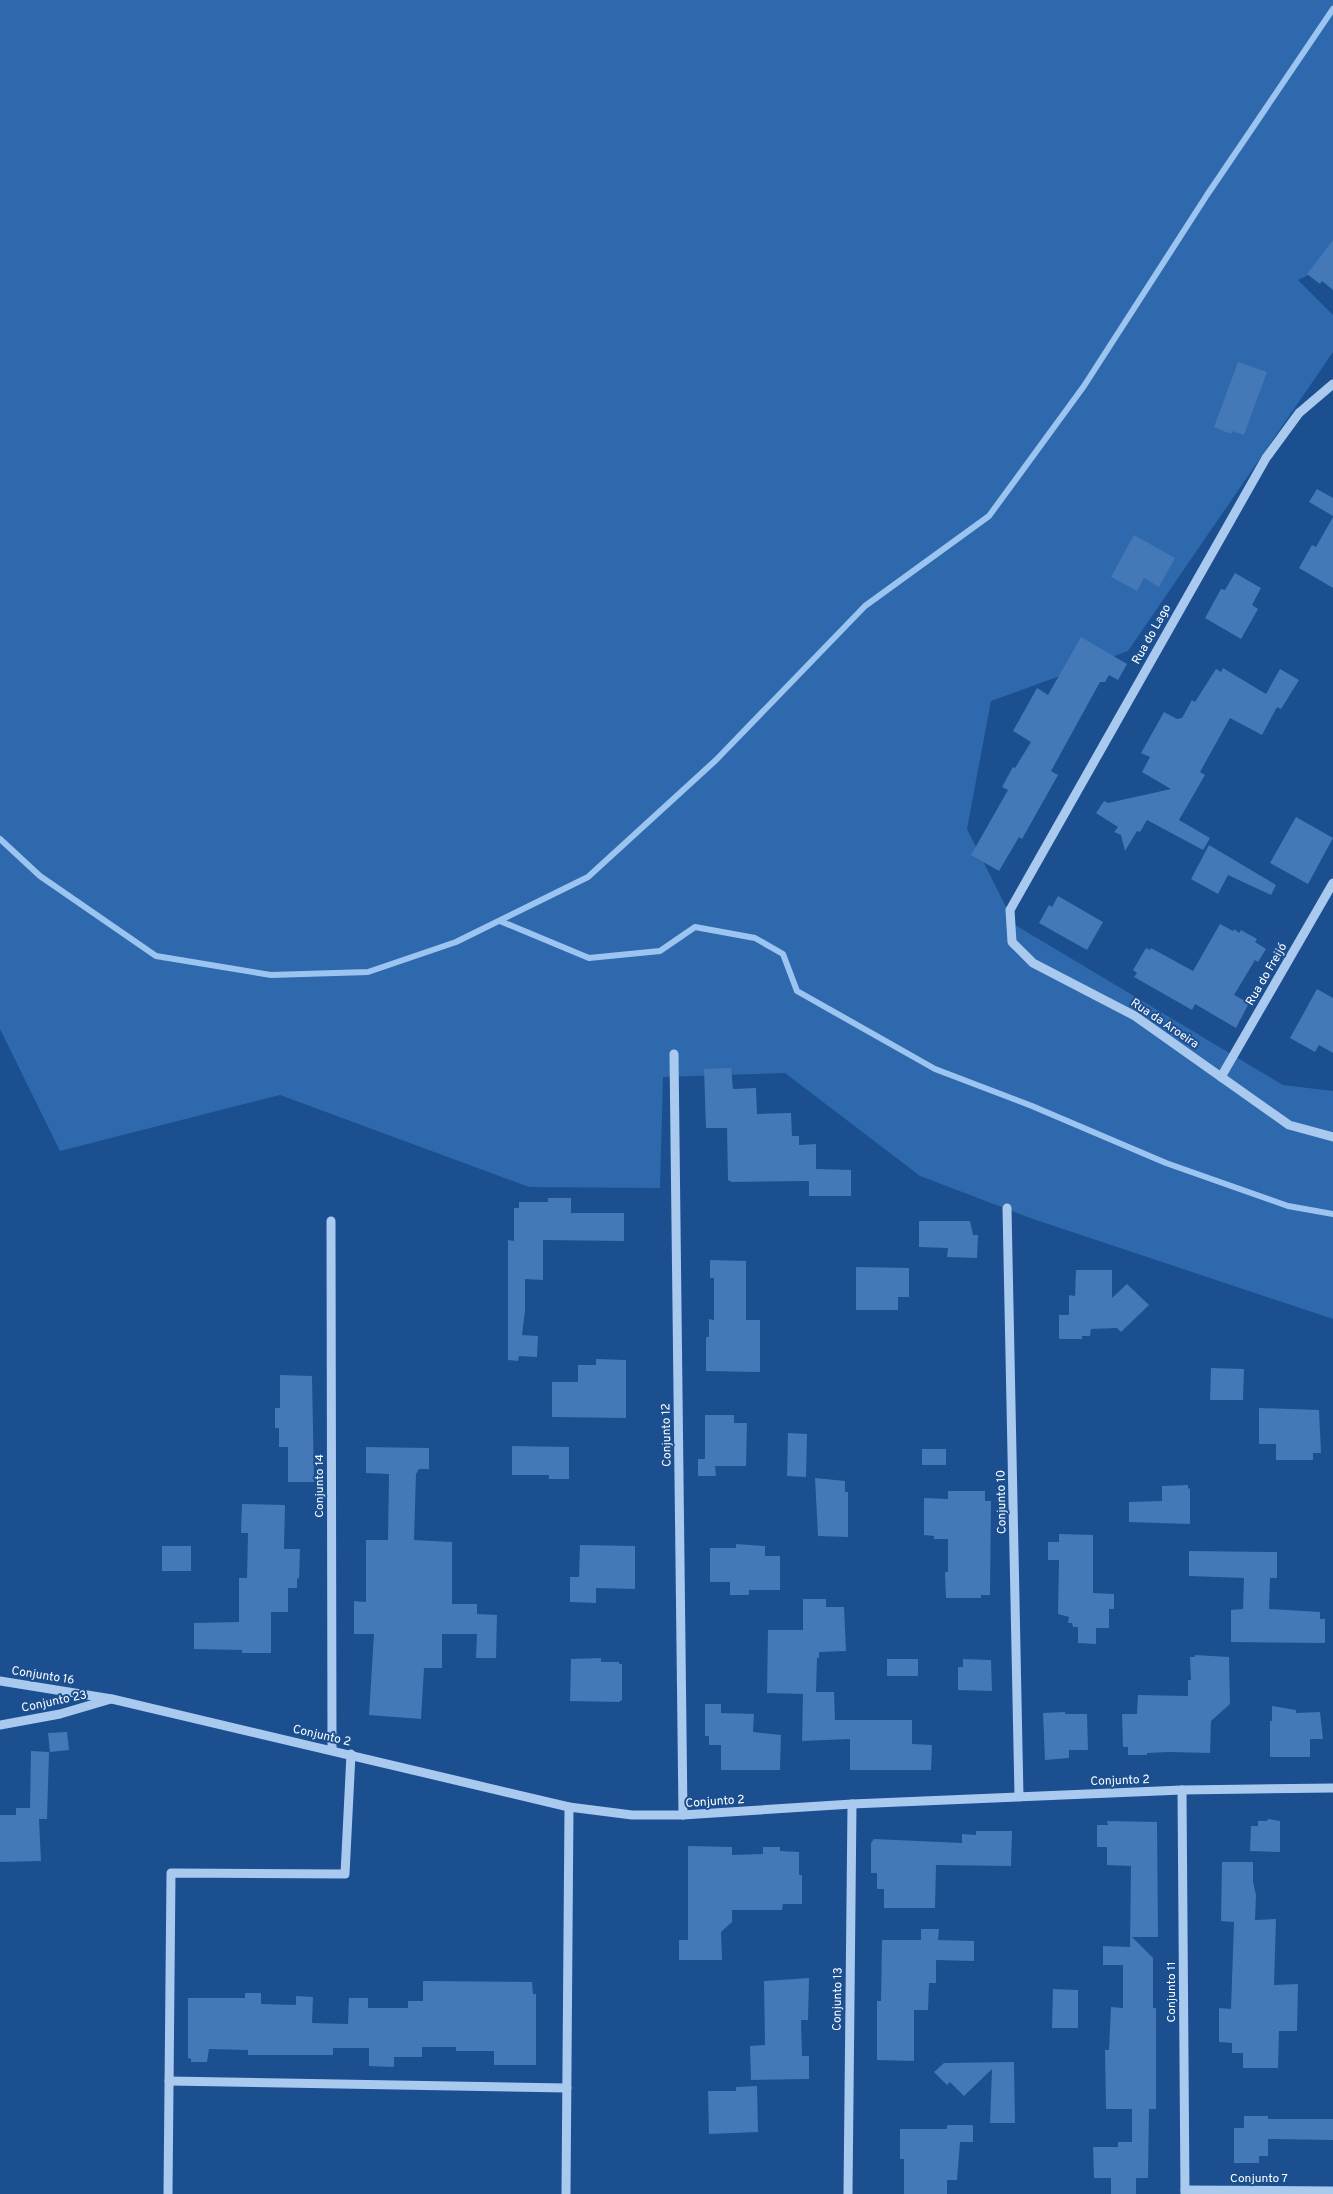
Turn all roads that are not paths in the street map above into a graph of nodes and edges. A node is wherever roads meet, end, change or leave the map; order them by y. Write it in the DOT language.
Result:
graph roads {
  1 [pos="1333,384"];
  2 [pos="1333,883"];
  3 [pos="1010,910"];
  4 [pos="674,1054"];
  5 [pos="1222,1077"];
  6 [pos="1333,1137"];
  7 [pos="1008,1208"];
  8 [pos="331,1221"];
  9 [pos="0,1681"];
  10 [pos="112,1699"];
  11 [pos="0,1725"];
  12 [pos="332,1750"];
  13 [pos="351,1754"];
  14 [pos="1333,1788"];
  15 [pos="1182,1790"];
  16 [pos="1019,1797"];
  17 [pos="852,1804"];
  18 [pos="569,1807"];
  19 [pos="683,1815"];
  20 [pos="169,2081"];
  21 [pos="567,2088"];
  22 [pos="1333,2191"];
  23 [pos="1185,2192"];
  24 [pos="168,2194"];
  25 [pos="566,2194"];
  26 [pos="848,2194"];
  1 -- 3 [label="street, Rua do Lago"];
  2 -- 5 [label="street, Rua do Freijó"];
  3 -- 5 [label="street, Rua da Aroeira"];
  4 -- 19 [label="street, Conjunto 12"];
  5 -- 6 [label="street, Rua da Aroeira"];
  7 -- 16 [label="street, Conjunto 10"];
  8 -- 12 [label="street, Conjunto 14"];
  9 -- 10 [label="street, Conjunto 16"];
  10 -- 11 [label="street, Conjunto 23"];
  10 -- 12 [label="street, Conjunto 2"];
  12 -- 13 [label="street, Conjunto 2"];
  13 -- 18 [label="street, Conjunto 2"];
  13 -- 20 [label="street"];
  14 -- 15 [label="street, Conjunto 2"];
  15 -- 16 [label="street, Conjunto 2"];
  15 -- 23 [label="street, Conjunto 11"];
  16 -- 17 [label="street, Conjunto 2"];
  17 -- 19 [label="street, Conjunto 2"];
  17 -- 26 [label="street, Conjunto 13"];
  18 -- 19 [label="street, Conjunto 2"];
  18 -- 21 [label="street"];
  20 -- 21 [label="street"];
  20 -- 24 [label="street"];
  21 -- 25 [label="street"];
  22 -- 23 [label="street, Conjunto 7"];
}
